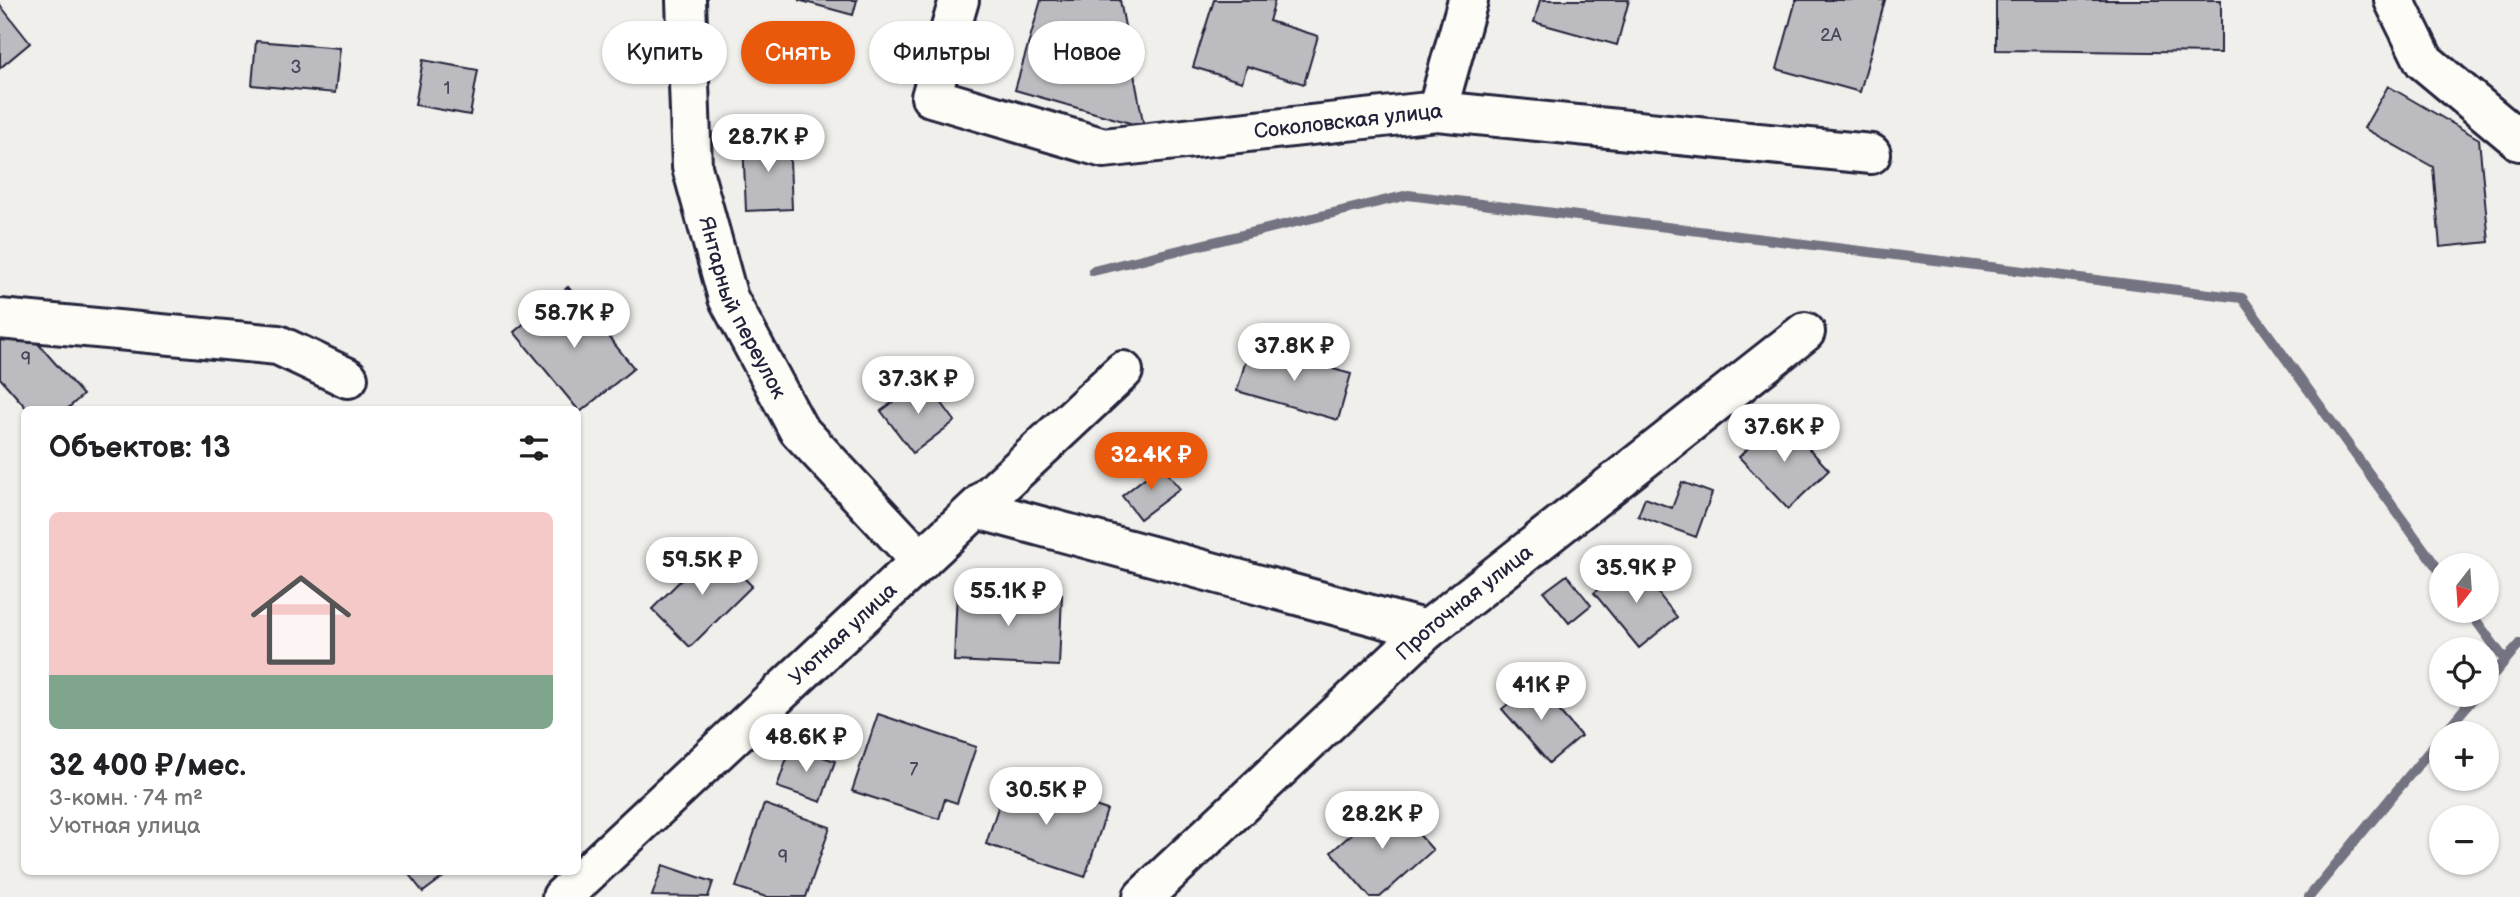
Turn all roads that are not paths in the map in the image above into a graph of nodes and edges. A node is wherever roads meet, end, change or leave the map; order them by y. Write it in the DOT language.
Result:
graph roads {
  1 [pos="686,0"];
  2 [pos="959,0"];
  3 [pos="1468,0"];
  4 [pos="2394,0"];
  5 [pos="1437,111"];
  6 [pos="2520,141"];
  7 [pos="1871,154"];
  8 [pos="0,318"];
  9 [pos="1805,332"];
  10 [pos="1123,371"];
  11 [pos="348,378"];
  12 [pos="976,509"];
  13 [pos="921,561"];
  14 [pos="1427,630"];
  15 [pos="562,897"];
  16 [pos="1143,897"];
  1 -- 13 [label="street, Янтарный переулок"];
  2 -- 5 [label="street, Соколовская улица"];
  3 -- 5 [label="street"];
  4 -- 6 [label="street"];
  5 -- 7 [label="street, Соколовская улица"];
  8 -- 11 [label="street"];
  9 -- 14 [label="street, Проточная улица"];
  10 -- 12 [label="street, Уютная улица"];
  12 -- 13 [label="street, Уютная улица"];
  12 -- 14 [label="street"];
  13 -- 15 [label="street, Уютная улица"];
  14 -- 16 [label="street, Проточная улица"];
}
